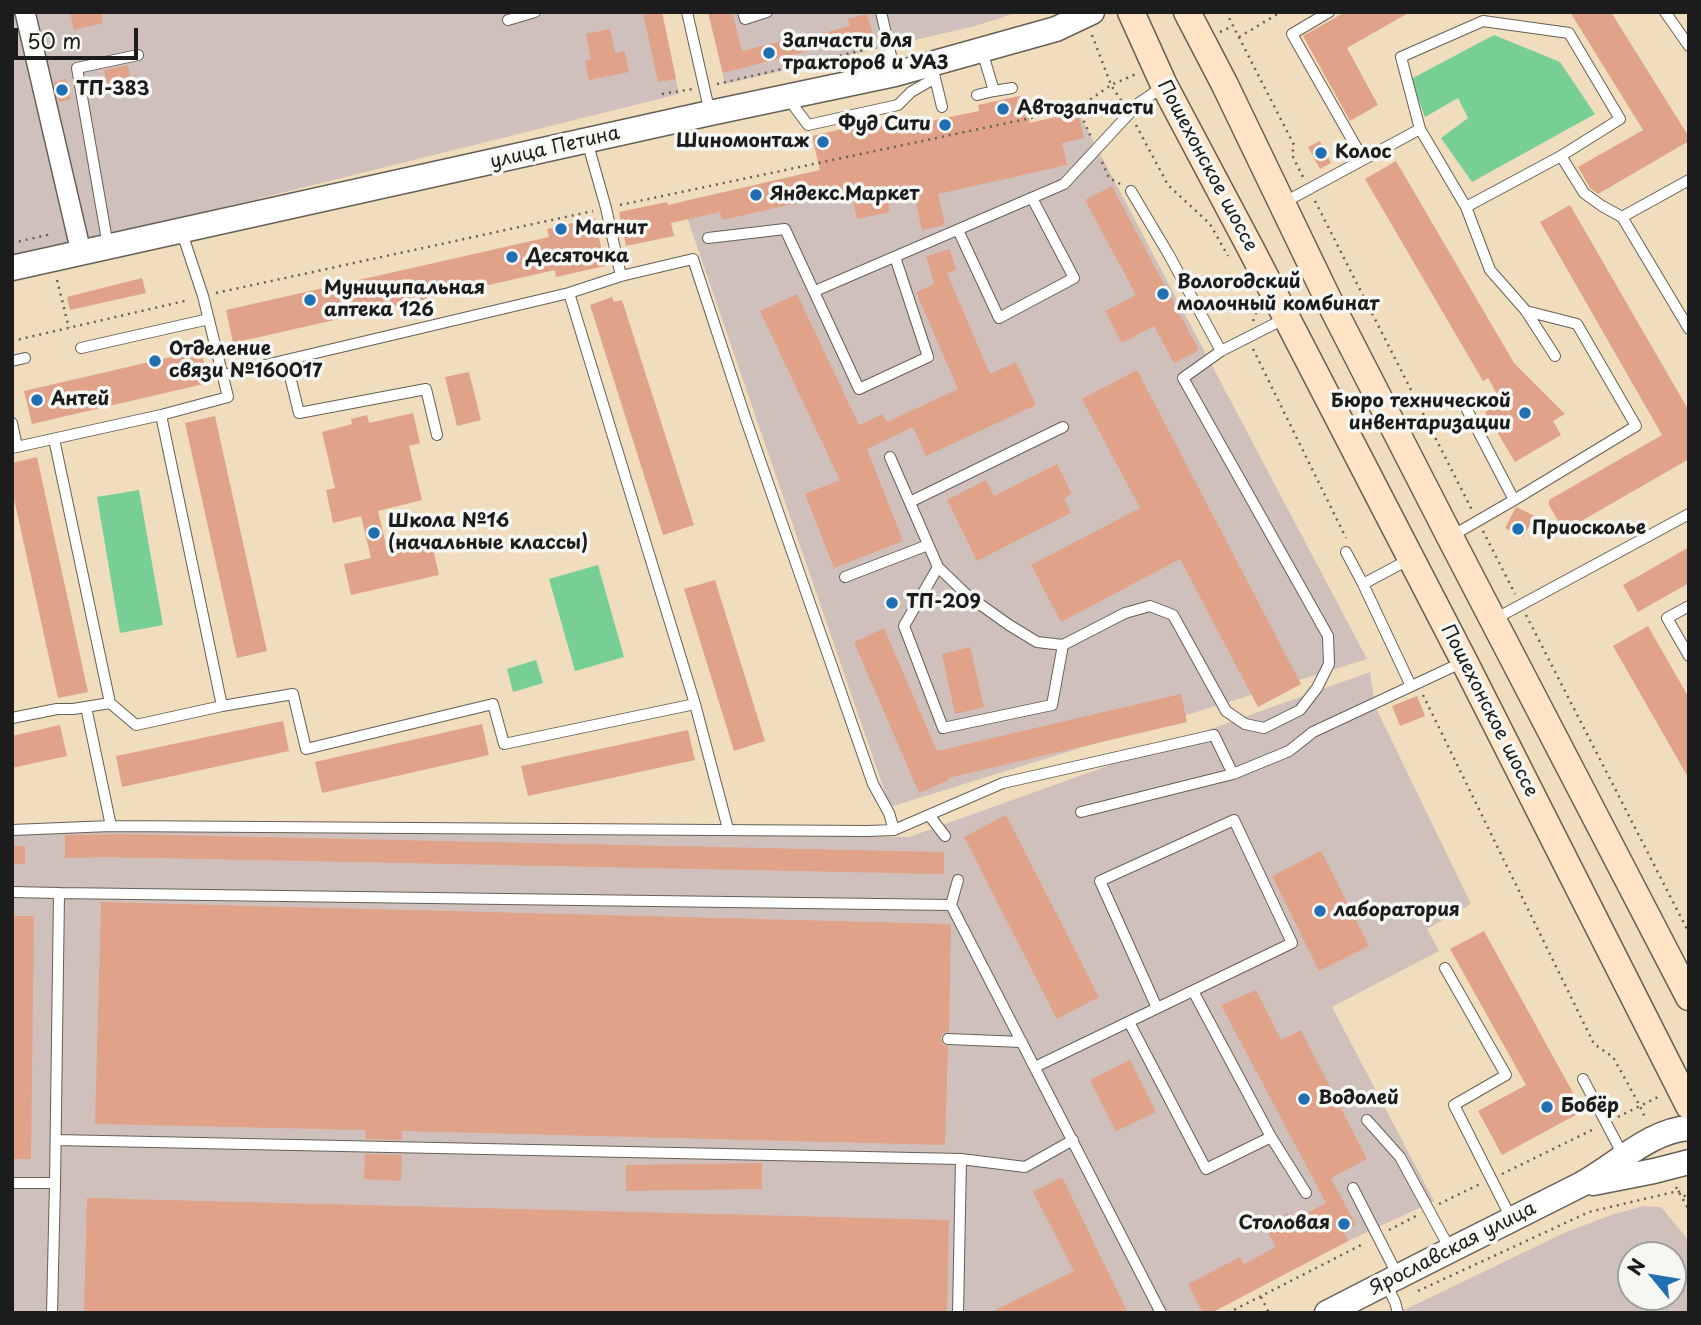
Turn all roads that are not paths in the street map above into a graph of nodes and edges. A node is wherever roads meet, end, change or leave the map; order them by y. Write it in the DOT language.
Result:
graph roads {
  1 [pos="25,12"];
  2 [pos="535,12"];
  3 [pos="687,12"];
  4 [pos="743,12"];
  5 [pos="767,12"];
  6 [pos="881,12"];
  7 [pos="1131,12"];
  8 [pos="1187,12"];
  9 [pos="1329,12"];
  10 [pos="1665,12"];
  11 [pos="1088,14"];
  12 [pos="508,20"];
  13 [pos="1689,46"];
  14 [pos="982,50"];
  15 [pos="138,55"];
  16 [pos="933,71"];
  17 [pos="895,74"];
  18 [pos="1160,75"];
  19 [pos="1012,88"];
  20 [pos="994,91"];
  21 [pos="977,95"];
  22 [pos="786,97"];
  23 [pos="942,107"];
  24 [pos="710,113"];
  25 [pos="1420,129"];
  26 [pos="587,141"];
  27 [pos="1561,156"];
  28 [pos="1363,159"];
  29 [pos="1689,180"];
  30 [pos="1130,191"];
  31 [pos="1032,198"];
  32 [pos="1282,203"];
  33 [pos="1466,208"];
  34 [pos="1622,217"];
  35 [pos="181,230"];
  36 [pos="958,230"];
  37 [pos="708,237"];
  38 [pos="108,246"];
  39 [pos="81,252"];
  40 [pos="895,257"];
  41 [pos="12,268"];
  42 [pos="621,276"];
  43 [pos="815,291"];
  44 [pos="569,293"];
  45 [pos="1327,297"];
  46 [pos="1526,311"];
  47 [pos="1286,317"];
  48 [pos="209,319"];
  49 [pos="1689,329"];
  50 [pos="81,348"];
  51 [pos="1222,351"];
  52 [pos="1555,356"];
  53 [pos="25,358"];
  54 [pos="286,360"];
  55 [pos="12,361"];
  56 [pos="223,375"];
  57 [pos="1464,404"];
  58 [pos="161,415"];
  59 [pos="12,423"];
  60 [pos="1063,427"];
  61 [pos="437,435"];
  62 [pos="54,439"];
  63 [pos="15,447"];
  64 [pos="890,457"];
  65 [pos="1514,500"];
  66 [pos="910,502"];
  67 [pos="1689,514"];
  68 [pos="1450,537"];
  69 [pos="928,545"];
  70 [pos="1348,548"];
  71 [pos="1411,559"];
  72 [pos="938,566"];
  73 [pos="845,578"];
  74 [pos="1363,584"];
  75 [pos="1689,606"];
  76 [pos="1493,620"];
  77 [pos="1063,645"];
  78 [pos="1689,656"];
  79 [pos="1464,661"];
  80 [pos="1414,685"];
  81 [pos="110,703"];
  82 [pos="695,704"];
  83 [pos="222,706"];
  84 [pos="86,707"];
  85 [pos="12,718"];
  86 [pos="1233,774"];
  87 [pos="1081,812"];
  88 [pos="929,815"];
  89 [pos="111,826"];
  90 [pos="728,829"];
  91 [pos="12,830"];
  92 [pos="894,830"];
  93 [pos="945,836"];
  94 [pos="958,880"];
  95 [pos="12,892"];
  96 [pos="60,893"];
  97 [pos="951,905"];
  98 [pos="1445,968"];
  99 [pos="1685,979"];
  100 [pos="1193,991"];
  101 [pos="1157,1008"];
  102 [pos="1129,1022"];
  103 [pos="948,1039"];
  104 [pos="1022,1042"];
  105 [pos="1661,1053"];
  106 [pos="1689,1058"];
  107 [pos="1035,1067"];
  108 [pos="1583,1079"];
  109 [pos="1689,1106"];
  110 [pos="1367,1120"];
  111 [pos="1689,1128"];
  112 [pos="1271,1137"];
  113 [pos="56,1140"];
  114 [pos="1073,1140"];
  115 [pos="1624,1157"];
  116 [pos="961,1159"];
  117 [pos="1689,1162"];
  118 [pos="12,1183"];
  119 [pos="55,1184"];
  120 [pos="1579,1186"];
  121 [pos="1353,1188"];
  122 [pos="1306,1193"];
  123 [pos="1511,1219"];
  124 [pos="1450,1249"];
  125 [pos="1393,1287"];
  126 [pos="52,1313"];
  127 [pos="958,1313"];
  128 [pos="1161,1313"];
  129 [pos="1327,1313"];
  130 [pos="1398,1313"];
  1 -- 39 [label="street"];
  2 -- 12 [label="lane"];
  3 -- 24 [label="lane"];
  4 -- 5 [label="lane"];
  6 -- 17 [label="lane"];
  7 -- 18 [label="main road, Пошехонское шоссе"];
  8 -- 32 [label="main road"];
  9 -- 28 [label="lane"];
  10 -- 13 [label="lane"];
  11 -- 14 [label="street, улица Петина"];
  14 -- 16 [label="street, улица Петина"];
  14 -- 20 [label="lane"];
  15 -- 38 [label="lane"];
  16 -- 17 [label="street, улица Петина"];
  16 -- 22 [label="lane"];
  16 -- 23 [label="lane"];
  17 -- 22 [label="street, улица Петина"];
  18 -- 31 [label="lane"];
  18 -- 47 [label="main road, Пошехонское шоссе"];
  19 -- 20 [label="lane"];
  20 -- 21 [label="lane"];
  22 -- 24 [label="street, улица Петина"];
  24 -- 26 [label="street, улица Петина"];
  25 -- 27 [label="lane"];
  25 -- 28 [label="lane"];
  25 -- 33 [label="lane"];
  26 -- 35 [label="street, улица Петина"];
  26 -- 42 [label="lane"];
  27 -- 33 [label="lane"];
  27 -- 34 [label="lane"];
  28 -- 32 [label="lane"];
  29 -- 34 [label="lane"];
  30 -- 51 [label="lane"];
  31 -- 36 [label="lane"];
  31 -- 36 [label="lane"];
  32 -- 45 [label="main road"];
  33 -- 46 [label="lane"];
  34 -- 49 [label="lane"];
  35 -- 38 [label="street, улица Петина"];
  35 -- 48 [label="lane"];
  36 -- 40 [label="lane"];
  37 -- 43 [label="lane"];
  38 -- 39 [label="street, улица Петина"];
  39 -- 41 [label="street, улица Петина"];
  40 -- 43 [label="lane"];
  40 -- 43 [label="lane"];
  42 -- 44 [label="lane"];
  42 -- 92 [label="lane"];
  44 -- 54 [label="lane"];
  44 -- 82 [label="lane"];
  45 -- 47 [label="main road"];
  45 -- 68 [label="main road"];
  46 -- 52 [label="lane"];
  46 -- 65 [label="lane"];
  47 -- 51 [label="lane"];
  47 -- 71 [label="main road, Пошехонское шоссе"];
  48 -- 50 [label="lane"];
  48 -- 56 [label="lane"];
  51 -- 77 [label="lane"];
  53 -- 55 [label="lane"];
  54 -- 56 [label="lane"];
  54 -- 61 [label="lane"];
  56 -- 58 [label="lane"];
  57 -- 65 [label="lane"];
  58 -- 62 [label="lane"];
  58 -- 83 [label="lane"];
  59 -- 63 [label="lane"];
  60 -- 66 [label="lane"];
  62 -- 63 [label="lane"];
  62 -- 81 [label="lane"];
  64 -- 66 [label="lane"];
  65 -- 68 [label="lane"];
  66 -- 69 [label="lane"];
  67 -- 76 [label="lane"];
  68 -- 76 [label="main road"];
  69 -- 72 [label="lane"];
  69 -- 73 [label="lane"];
  70 -- 74 [label="lane"];
  71 -- 74 [label="lane"];
  71 -- 79 [label="main road, Пошехонское шоссе"];
  72 -- 77 [label="lane"];
  72 -- 77 [label="lane"];
  74 -- 80 [label="lane"];
  75 -- 78 [label="lane"];
  76 -- 99 [label="main road"];
  79 -- 80 [label="lane"];
  79 -- 105 [label="main road, Пошехонское шоссе"];
  80 -- 86 [label="lane"];
  81 -- 83 [label="lane"];
  81 -- 84 [label="lane"];
  82 -- 83 [label="lane"];
  82 -- 90 [label="lane"];
  84 -- 85 [label="lane"];
  84 -- 89 [label="lane"];
  86 -- 87 [label="lane"];
  86 -- 88 [label="lane"];
  88 -- 92 [label="lane"];
  88 -- 93 [label="lane"];
  89 -- 90 [label="lane"];
  89 -- 91 [label="lane"];
  90 -- 92 [label="lane"];
  94 -- 97 [label="lane"];
  95 -- 96 [label="lane"];
  96 -- 97 [label="lane"];
  96 -- 113 [label="lane"];
  97 -- 104 [label="lane"];
  98 -- 123 [label="lane"];
  100 -- 101 [label="lane"];
  100 -- 101 [label="lane"];
  100 -- 112 [label="lane"];
  101 -- 102 [label="lane"];
  102 -- 107 [label="lane"];
  102 -- 112 [label="lane"];
  103 -- 104 [label="lane"];
  104 -- 107 [label="lane"];
  105 -- 106 [label="main road"];
  105 -- 109 [label="main road, Пошехонское шоссе"];
  107 -- 114 [label="lane"];
  108 -- 115 [label="lane"];
  110 -- 124 [label="lane"];
  111 -- 115 [label="street, Ярославская улица"];
  112 -- 122 [label="lane"];
  113 -- 116 [label="lane"];
  113 -- 119 [label="lane"];
  114 -- 116 [label="lane"];
  114 -- 128 [label="lane"];
  115 -- 120 [label="street, Ярославская улица"];
  116 -- 127 [label="lane"];
  117 -- 120 [label="street, Ярославская улица"];
  118 -- 119 [label="lane"];
  119 -- 126 [label="lane"];
  120 -- 123 [label="street, Ярославская улица"];
  121 -- 125 [label="lane"];
  123 -- 124 [label="street, Ярославская улица"];
  124 -- 125 [label="street, Ярославская улица"];
  125 -- 129 [label="street, Ярославская улица"];
  125 -- 130 [label="lane"];
}
